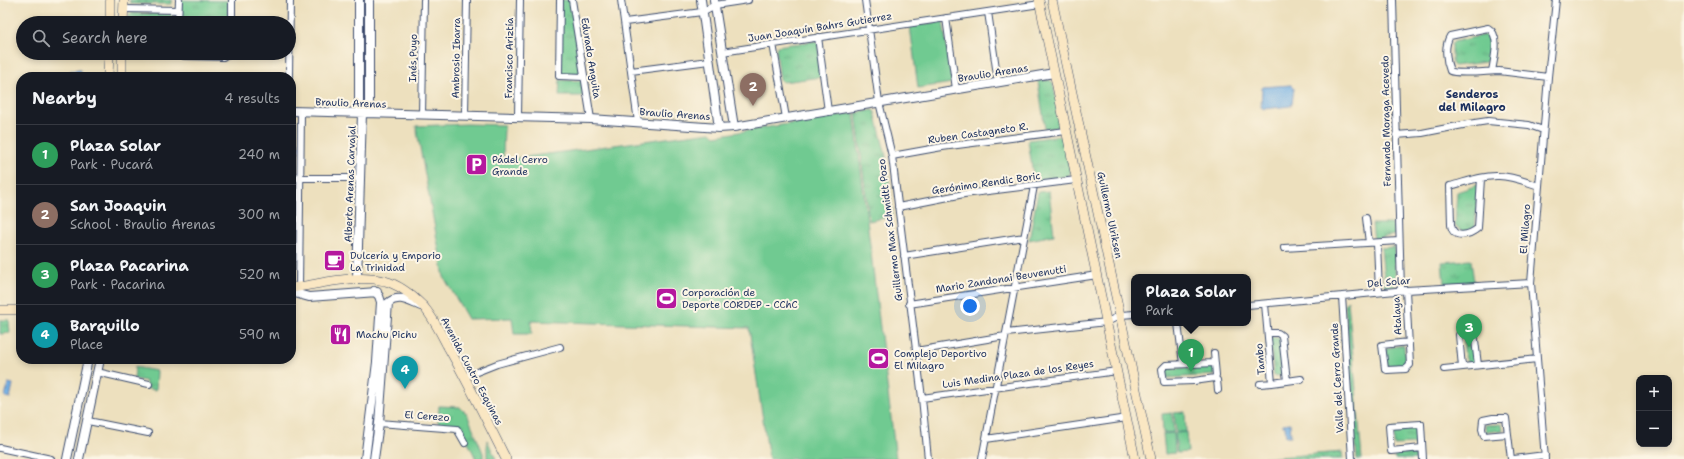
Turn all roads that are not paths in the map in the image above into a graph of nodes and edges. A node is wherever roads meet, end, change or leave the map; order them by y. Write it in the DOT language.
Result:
graph roads {
  1 [pos="110,0"];
  2 [pos="179,0"];
  3 [pos="232,0"];
  4 [pos="290,0"];
  5 [pos="359,0"];
  6 [pos="369,0"];
  7 [pos="424,0"];
  8 [pos="468,0"];
  9 [pos="520,0"];
  10 [pos="560,0"];
  11 [pos="572,0"];
  12 [pos="622,0"];
  13 [pos="701,0"];
  14 [pos="748,0"];
  15 [pos="865,0"];
  16 [pos="1052,0"];
  17 [pos="1393,0"];
  18 [pos="1556,0"];
  19 [pos="714,2"];
  20 [pos="1040,2"];
  21 [pos="124,5"];
  22 [pos="178,10"];
  23 [pos="702,12"];
  24 [pos="988,12"];
  25 [pos="110,16"];
  26 [pos="123,16"];
  27 [pos="178,16"];
  28 [pos="232,16"];
  29 [pos="290,16"];
  30 [pos="946,18"];
  31 [pos="625,22"];
  32 [pos="869,29"];
  33 [pos="818,37"];
  34 [pos="773,44"];
  35 [pos="722,52"];
  36 [pos="109,60"];
  37 [pos="122,60"];
  38 [pos="289,60"];
  39 [pos="710,61"];
  40 [pos="631,71"];
  41 [pos="1492,71"];
  42 [pos="108,72"];
  43 [pos="122,72"];
  44 [pos="289,72"];
  45 [pos="1054,74"];
  46 [pos="584,77"];
  47 [pos="1548,77"];
  48 [pos="998,82"];
  49 [pos="956,89"];
  50 [pos="879,102"];
  51 [pos="828,111"];
  52 [pos="296,112"];
  53 [pos="301,112"];
  54 [pos="362,113"];
  55 [pos="422,115"];
  56 [pos="465,115"];
  57 [pos="518,116"];
  58 [pos="786,118"];
  59 [pos="591,119"];
  60 [pos="638,122"];
  61 [pos="734,127"];
  62 [pos="719,128"];
  63 [pos="1543,130"];
  64 [pos="1066,131"];
  65 [pos="1396,135"];
  66 [pos="892,156"];
  67 [pos="296,178"];
  68 [pos="301,178"];
  69 [pos="359,178"];
  70 [pos="1481,178"];
  71 [pos="1076,180"];
  72 [pos="1034,186"];
  73 [pos="1539,186"];
  74 [pos="898,207"];
  75 [pos="1366,218"];
  76 [pos="1024,237"];
  77 [pos="1399,241"];
  78 [pos="1369,243"];
  79 [pos="1377,243"];
  80 [pos="1284,248"];
  81 [pos="904,256"];
  82 [pos="296,257"];
  83 [pos="1097,275"];
  84 [pos="358,279"];
  85 [pos="1531,283"];
  86 [pos="1016,286"];
  87 [pos="296,289"];
  88 [pos="296,290"];
  89 [pos="1403,290"];
  90 [pos="374,291"];
  91 [pos="1379,292"];
  92 [pos="1342,296"];
  93 [pos="388,303"];
  94 [pos="909,304"];
  95 [pos="1265,304"];
  96 [pos="1251,305"];
  97 [pos="424,307"];
  98 [pos="0,310"];
  99 [pos="16,310"];
  100 [pos="1131,314"];
  101 [pos="1121,315"];
  102 [pos="1107,322"];
  103 [pos="1178,326"];
  104 [pos="1268,334"];
  105 [pos="1005,335"];
  106 [pos="1409,342"];
  107 [pos="560,348"];
  108 [pos="916,351"];
  109 [pos="1214,353"];
  110 [pos="1537,359"];
  111 [pos="1215,363"];
  112 [pos="87,364"];
  113 [pos="99,364"];
  114 [pos="1183,364"];
  115 [pos="1478,365"];
  116 [pos="1462,367"];
  117 [pos="1444,369"];
  118 [pos="1117,371"];
  119 [pos="97,372"];
  120 [pos="464,376"];
  121 [pos="1215,378"];
  122 [pos="1301,379"];
  123 [pos="1287,381"];
  124 [pos="1272,382"];
  125 [pos="149,384"];
  126 [pos="1260,384"];
  127 [pos="996,386"];
  128 [pos="1218,390"];
  129 [pos="922,398"];
  130 [pos="1127,418"];
  131 [pos="88,420"];
  132 [pos="379,423"];
  133 [pos="148,434"];
  134 [pos="1507,434"];
  135 [pos="986,439"];
  136 [pos="464,443"];
  137 [pos="0,448"];
  138 [pos="1422,448"];
  139 [pos="18,456"];
  140 [pos="1545,457"];
  141 [pos="51,459"];
  142 [pos="68,459"];
  143 [pos="79,459"];
  144 [pos="364,459"];
  145 [pos="374,459"];
  146 [pos="506,459"];
  147 [pos="928,459"];
  148 [pos="982,459"];
  149 [pos="1135,459"];
  150 [pos="1151,459"];
  151 [pos="1352,459"];
  152 [pos="1423,459"];
  153 [pos="1511,459"];
  154 [pos="1514,459"];
  1 -- 25 [label="main road"];
  2 -- 22 [label="street"];
  3 -- 28 [label="street"];
  4 -- 29 [label="street"];
  5 -- 54 [label="street, Alberto Arenas Carvajal"];
  6 -- 54 [label="street, Alberto Arenas Carvajal"];
  7 -- 55 [label="street, Inés Puyo"];
  8 -- 56 [label="street, Ambrosio Ibarra"];
  9 -- 57 [label="street, Francisco Ariztía"];
  10 -- 46 [label="street"];
  11 -- 46 [label="street, Edurado Anguita"];
  12 -- 31 [label="street"];
  13 -- 23 [label="street"];
  14 -- 19 [label="street"];
  15 -- 32 [label="street, Guillermo Max Schmidtt Pozo"];
  16 -- 101 [label="main road, Guillermo Ulriksen"];
  17 -- 65 [label="street, Fernando Moraga Acevedo"];
  18 -- 47 [label="street, El Milagro"];
  19 -- 23 [label="street"];
  19 -- 35 [label="street"];
  20 -- 24 [label="street, Juan Joaquín Bahrs Gutierrez"];
  20 -- 45 [label="main road"];
  21 -- 22 [label="street"];
  21 -- 26 [label="main road"];
  22 -- 27 [label="street"];
  23 -- 31 [label="street"];
  23 -- 39 [label="street"];
  24 -- 30 [label="street, Juan Joaquín Bahrs Gutierrez"];
  24 -- 48 [label="street"];
  30 -- 32 [label="street, Juan Joaquín Bahrs Gutierrez"];
  30 -- 49 [label="street"];
  31 -- 40 [label="street"];
  32 -- 33 [label="street, Juan Joaquín Bahrs Gutierrez"];
  32 -- 50 [label="street, Guillermo Max Schmidtt Pozo"];
  33 -- 34 [label="street, Juan Joaquín Bahrs Gutierrez"];
  33 -- 51 [label="street"];
  34 -- 35 [label="street, Juan Joaquín Bahrs Gutierrez"];
  34 -- 58 [label="street"];
  35 -- 61 [label="street"];
  36 -- 42 [label="main road"];
  37 -- 43 [label="main road"];
  38 -- 44 [label="street"];
  39 -- 40 [label="street"];
  39 -- 62 [label="street"];
  40 -- 60 [label="street"];
  41 -- 41 [label="street"];
  41 -- 47 [label="street"];
  45 -- 48 [label="street, Braulio Arenas"];
  45 -- 64 [label="main road"];
  46 -- 59 [label="street, Edurado Anguita"];
  47 -- 63 [label="street, El Milagro"];
  48 -- 49 [label="street, Braulio Arenas"];
  49 -- 50 [label="street, Braulio Arenas"];
  50 -- 51 [label="street, Braulio Arenas"];
  50 -- 66 [label="street, Guillermo Max Schmidtt Pozo"];
  51 -- 58 [label="street, Braulio Arenas"];
  52 -- 53 [label="street, Braulio Arenas"];
  53 -- 54 [label="street, Braulio Arenas"];
  53 -- 68 [label="street"];
  54 -- 55 [label="street, Braulio Arenas"];
  54 -- 69 [label="street, Alberto Arenas Carvajal"];
  55 -- 56 [label="street, Braulio Arenas"];
  56 -- 57 [label="street, Braulio Arenas"];
  57 -- 59 [label="street, Braulio Arenas"];
  58 -- 61 [label="street, Braulio Arenas"];
  59 -- 60 [label="street, Braulio Arenas"];
  60 -- 62 [label="street, Braulio Arenas"];
  61 -- 62 [label="street, Braulio Arenas"];
  63 -- 65 [label="street"];
  63 -- 73 [label="street, El Milagro"];
  64 -- 66 [label="street, Ruben Castagneto R."];
  64 -- 71 [label="main road"];
  65 -- 77 [label="street, Fernando Moraga Acevedo"];
  66 -- 74 [label="street, Guillermo Max Schmidtt Pozo"];
  67 -- 68 [label="street"];
  68 -- 69 [label="street"];
  68 -- 82 [label="street"];
  69 -- 84 [label="street, Alberto Arenas Carvajal"];
  70 -- 70 [label="street"];
  70 -- 73 [label="street"];
  71 -- 72 [label="street, Gerónimo Rendic Boric"];
  71 -- 83 [label="main road"];
  72 -- 74 [label="street, Gerónimo Rendic Boric"];
  72 -- 76 [label="street"];
  73 -- 85 [label="street, El Milagro"];
  74 -- 81 [label="street, Guillermo Max Schmidtt Pozo"];
  75 -- 78 [label="street"];
  76 -- 81 [label="street"];
  76 -- 86 [label="street"];
  77 -- 79 [label="street"];
  77 -- 89 [label="street, Fernando Moraga Acevedo"];
  78 -- 79 [label="street"];
  78 -- 80 [label="street"];
  79 -- 91 [label="street"];
  81 -- 94 [label="street, Guillermo Max Schmidtt Pozo"];
  83 -- 86 [label="street, Mario Zandonai Beuvenutti"];
  83 -- 102 [label="main road"];
  84 -- 87 [label="main road, Avenida Cuatro Esquinas"];
  84 -- 97 [label="main road, Avenida Cuatro Esquinas"];
  85 -- 89 [label="street, Del Solar"];
  85 -- 110 [label="street, El Milagro"];
  86 -- 94 [label="street, Mario Zandonai Beuvenutti"];
  86 -- 105 [label="street"];
  88 -- 90 [label="street"];
  89 -- 91 [label="street, Del Solar"];
  89 -- 106 [label="street, Atalaya"];
  90 -- 93 [label="street"];
  90 -- 144 [label="street"];
  91 -- 92 [label="street, Del Solar"];
  92 -- 95 [label="street, Del Solar"];
  92 -- 151 [label="street, Valle del Cerro Grande"];
  93 -- 97 [label="street"];
  93 -- 132 [label="street"];
  94 -- 108 [label="street, Guillermo Max Schmidtt Pozo"];
  95 -- 96 [label="street, Del Solar"];
  95 -- 104 [label="street, Tambo"];
  97 -- 120 [label="main road, Avenida Cuatro Esquinas"];
  98 -- 99 [label="main road"];
  100 -- 101 [label="street"];
  101 -- 102 [label="street"];
  101 -- 150 [label="main road, Guillermo Ulriksen"];
  102 -- 105 [label="street"];
  102 -- 118 [label="main road"];
  103 -- 114 [label="street"];
  104 -- 123 [label="street, Tambo"];
  104 -- 124 [label="street, Tambo"];
  105 -- 108 [label="street"];
  105 -- 127 [label="street"];
  106 -- 106 [label="street, Atalaya"];
  107 -- 120 [label="street"];
  108 -- 129 [label="street, Guillermo Max Schmidtt Pozo"];
  109 -- 111 [label="street"];
  110 -- 115 [label="street"];
  110 -- 140 [label="street, El Milagro"];
  111 -- 114 [label="street"];
  111 -- 121 [label="street"];
  112 -- 142 [label="street"];
  113 -- 119 [label="street"];
  114 -- 121 [label="street"];
  115 -- 116 [label="street"];
  115 -- 116 [label="street"];
  116 -- 117 [label="street"];
  118 -- 127 [label="street, Luis Medina Plaza de los Reyes"];
  118 -- 130 [label="main road"];
  119 -- 125 [label="street"];
  119 -- 131 [label="street"];
  120 -- 146 [label="main road, Avenida Cuatro Esquinas"];
  121 -- 128 [label="street"];
  122 -- 123 [label="street, Tambo"];
  123 -- 124 [label="street, Tambo"];
  124 -- 126 [label="street, Tambo"];
  127 -- 129 [label="street, Luis Medina Plaza de los Reyes"];
  127 -- 135 [label="street"];
  129 -- 147 [label="street, Guillermo Max Schmidtt Pozo"];
  130 -- 135 [label="street"];
  130 -- 149 [label="main road"];
  131 -- 133 [label="street"];
  131 -- 143 [label="street"];
  132 -- 136 [label="street, El Cerezo"];
  132 -- 145 [label="street"];
  134 -- 134 [label="street"];
  134 -- 153 [label="street"];
  135 -- 148 [label="street"];
  137 -- 139 [label="street"];
  138 -- 138 [label="street"];
  138 -- 152 [label="street"];
  139 -- 141 [label="street"];
  140 -- 154 [label="street"];
}
